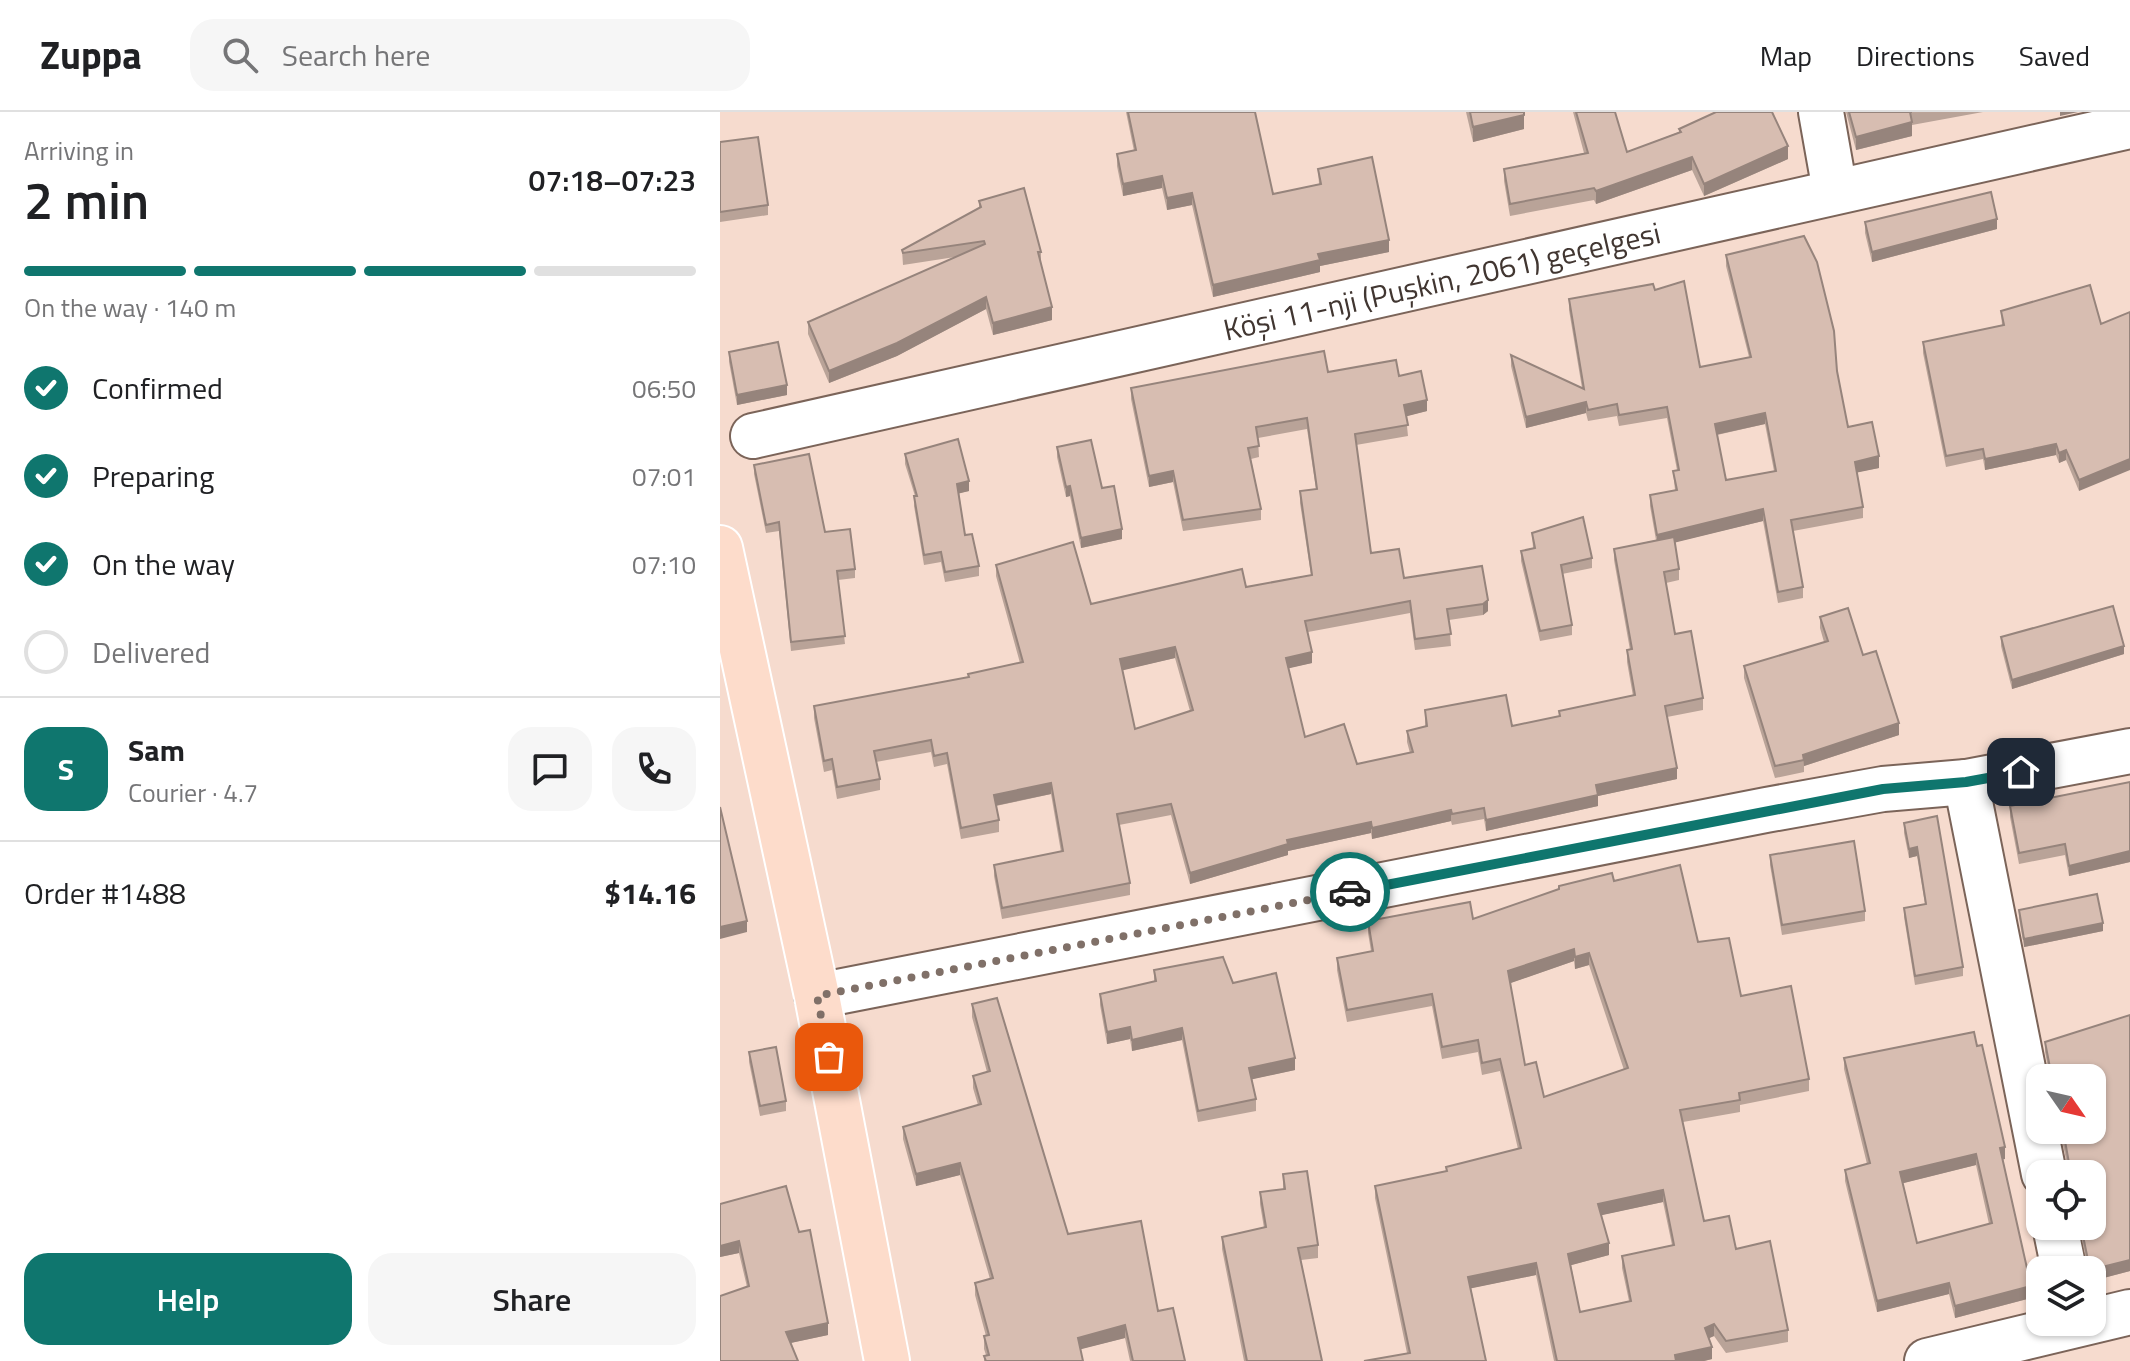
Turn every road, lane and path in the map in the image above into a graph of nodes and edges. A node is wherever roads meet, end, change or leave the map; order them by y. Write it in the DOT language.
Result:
graph roads {
  1 [pos="1821,112"];
  2 [pos="2130,126"];
  3 [pos="1835,191"];
  4 [pos="753,436"];
  5 [pos="720,548"];
  6 [pos="2130,751"];
  7 [pos="1966,782"];
  8 [pos="817,996"];
  9 [pos="2041,1160"];
  10 [pos="2130,1312"];
  11 [pos="2078,1337"];
  12 [pos="887,1361"];
  13 [pos="1927,1361"];
  1 -- 3 [label="street"];
  2 -- 3 [label="street, Köşi 11-nji (Puşkin, 2061) geçelgesi"];
  3 -- 4 [label="street, Köşi 11-nji (Puşkin, 2061) geçelgesi"];
  5 -- 8 [label="main road"];
  6 -- 7 [label="street"];
  7 -- 8 [label="street"];
  7 -- 9 [label="street"];
  8 -- 12 [label="main road"];
  10 -- 11 [label="street"];
  11 -- 13 [label="street"];
}
